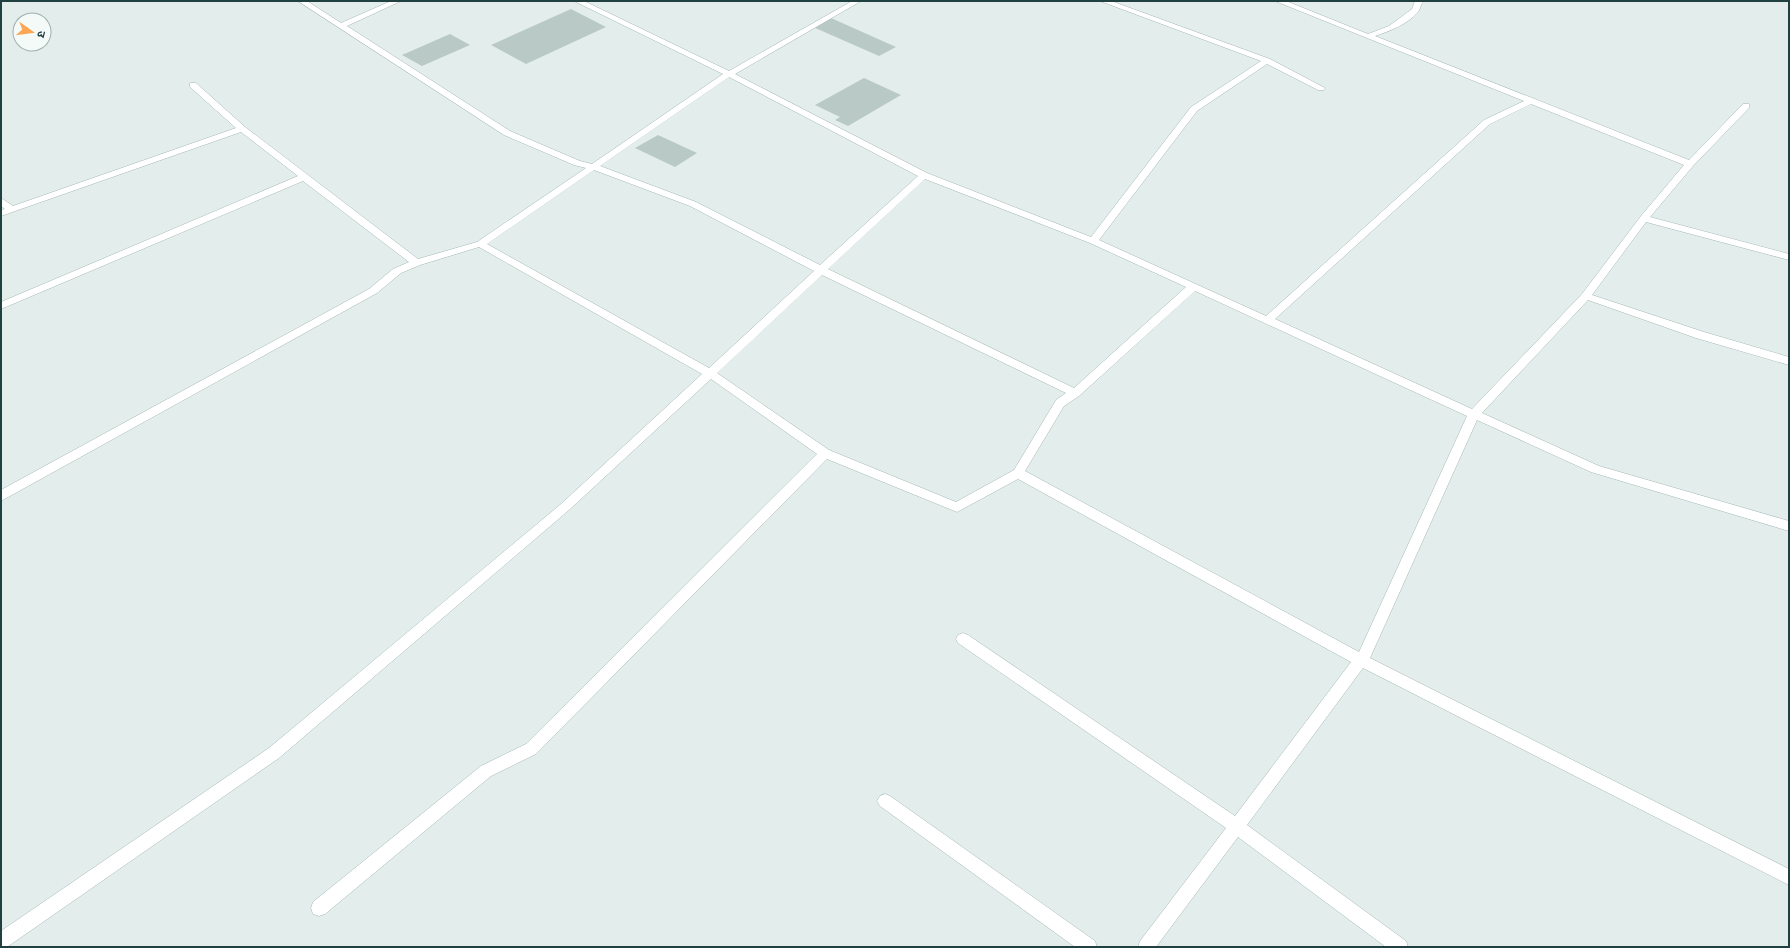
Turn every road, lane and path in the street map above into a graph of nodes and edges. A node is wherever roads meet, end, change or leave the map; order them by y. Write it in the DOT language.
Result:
graph roads {
  1 [pos="302,1"];
  2 [pos="397,1"];
  3 [pos="578,1"];
  4 [pos="857,1"];
  5 [pos="1104,1"];
  6 [pos="1278,1"];
  7 [pos="1416,2"];
  8 [pos="341,26"];
  9 [pos="1369,36"];
  10 [pos="1267,60"];
  11 [pos="729,74"];
  12 [pos="193,85"];
  13 [pos="1321,88"];
  14 [pos="1531,101"];
  15 [pos="1746,106"];
  16 [pos="242,129"];
  17 [pos="1690,164"];
  18 [pos="594,167"];
  19 [pos="924,175"];
  20 [pos="304,177"];
  21 [pos="1,201"];
  22 [pos="11,209"];
  23 [pos="1,213"];
  24 [pos="1644,218"];
  25 [pos="1093,241"];
  26 [pos="480,244"];
  27 [pos="1789,257"];
  28 [pos="416,263"];
  29 [pos="821,270"];
  30 [pos="1193,287"];
  31 [pos="1586,296"];
  32 [pos="1,306"];
  33 [pos="1268,320"];
  34 [pos="1789,361"];
  35 [pos="710,373"];
  36 [pos="1075,393"];
  37 [pos="1474,414"];
  38 [pos="825,453"];
  39 [pos="1018,474"];
  40 [pos="1,496"];
  41 [pos="1789,526"];
  42 [pos="963,639"];
  43 [pos="1360,660"];
  44 [pos="885,801"];
  45 [pos="1236,826"];
  46 [pos="1789,877"];
  47 [pos="319,908"];
  48 [pos="1,941"];
  49 [pos="1089,947"];
  50 [pos="1146,947"];
  51 [pos="1400,947"];
  1 -- 8 [label="street"];
  2 -- 8 [label="street"];
  3 -- 11 [label="street"];
  4 -- 11 [label="street"];
  5 -- 10 [label="street"];
  6 -- 9 [label="street"];
  7 -- 9 [label="street"];
  8 -- 18 [label="street"];
  9 -- 14 [label="street"];
  10 -- 13 [label="street"];
  10 -- 25 [label="street"];
  11 -- 18 [label="street"];
  11 -- 19 [label="street"];
  12 -- 16 [label="street"];
  14 -- 17 [label="street"];
  14 -- 33 [label="street"];
  15 -- 17 [label="street"];
  16 -- 20 [label="street"];
  16 -- 22 [label="street"];
  17 -- 24 [label="street"];
  18 -- 26 [label="street"];
  18 -- 29 [label="street"];
  19 -- 25 [label="street"];
  19 -- 29 [label="street"];
  20 -- 28 [label="street"];
  20 -- 32 [label="street"];
  21 -- 22 [label="street"];
  22 -- 23 [label="street"];
  24 -- 27 [label="street"];
  24 -- 31 [label="street"];
  25 -- 30 [label="street"];
  26 -- 28 [label="street"];
  26 -- 35 [label="street"];
  28 -- 40 [label="street"];
  29 -- 35 [label="street"];
  29 -- 36 [label="street"];
  30 -- 33 [label="street"];
  30 -- 36 [label="street"];
  31 -- 34 [label="street"];
  31 -- 37 [label="street"];
  33 -- 37 [label="street"];
  35 -- 38 [label="street"];
  35 -- 48 [label="street"];
  36 -- 39 [label="street"];
  37 -- 41 [label="street"];
  37 -- 43 [label="street"];
  38 -- 39 [label="street"];
  38 -- 47 [label="street"];
  39 -- 43 [label="street"];
  42 -- 45 [label="street"];
  43 -- 45 [label="street"];
  43 -- 46 [label="street"];
  44 -- 49 [label="street"];
  45 -- 50 [label="street"];
  45 -- 51 [label="street"];
}
